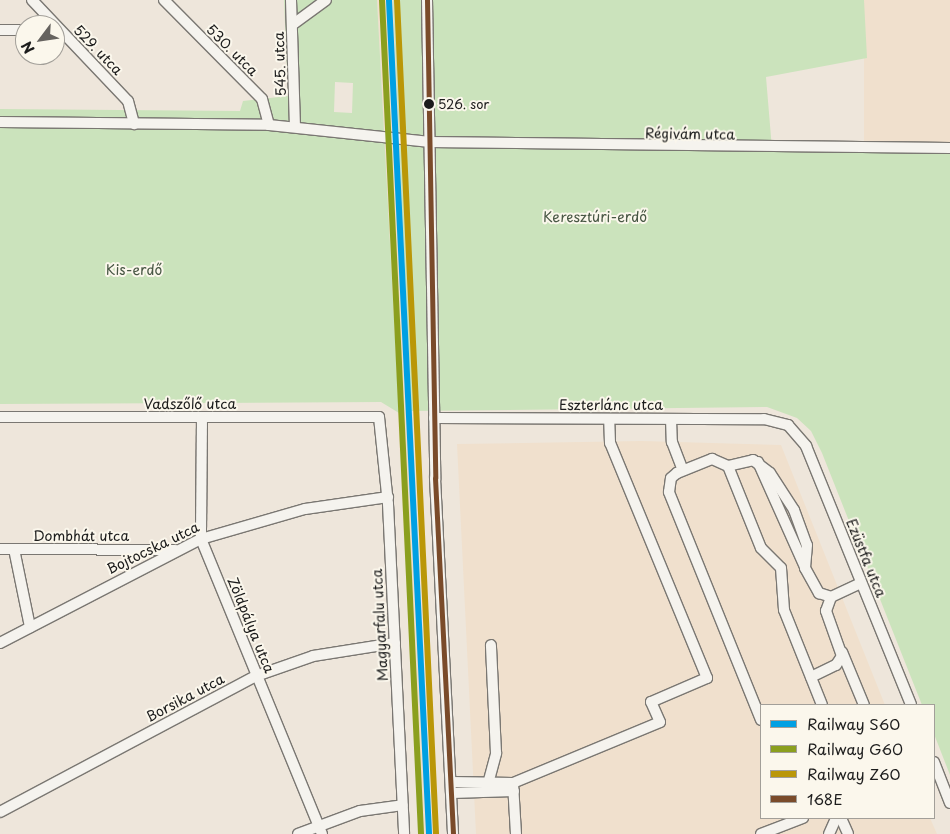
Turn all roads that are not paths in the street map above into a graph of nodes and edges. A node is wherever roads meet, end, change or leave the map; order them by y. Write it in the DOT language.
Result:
graph roads {
  1 [pos="32,0"];
  2 [pos="164,0"];
  3 [pos="291,0"];
  4 [pos="326,0"];
  5 [pos="427,0"];
  6 [pos="45,15"];
  7 [pos="292,25"];
  8 [pos="0,30"];
  9 [pos="15,30"];
  10 [pos="65,37"];
  11 [pos="0,122"];
  12 [pos="134,124"];
  13 [pos="270,125"];
  14 [pos="295,127"];
  15 [pos="430,142"];
  16 [pos="950,148"];
  17 [pos="0,417"];
  18 [pos="379,417"];
  19 [pos="202,418"];
  20 [pos="434,418"];
  21 [pos="609,419"];
  22 [pos="671,419"];
  23 [pos="788,425"];
  24 [pos="757,460"];
  25 [pos="728,466"];
  26 [pos="683,470"];
  27 [pos="388,497"];
  28 [pos="201,539"];
  29 [pos="0,549"];
  30 [pos="14,549"];
  31 [pos="178,550"];
  32 [pos="805,568"];
  33 [pos="862,584"];
  34 [pos="831,597"];
  35 [pos="30,627"];
  36 [pos="0,643"];
  37 [pos="395,643"];
  38 [pos="491,645"];
  39 [pos="842,652"];
  40 [pos="256,676"];
  41 [pos="811,677"];
  42 [pos="822,704"];
  43 [pos="864,704"];
  44 [pos="911,704"];
  45 [pos="760,718"];
  46 [pos="935,765"];
  47 [pos="489,780"];
  48 [pos="451,782"];
  49 [pos="513,787"];
  50 [pos="452,793"];
  51 [pos="950,803"];
  52 [pos="402,805"];
  53 [pos="0,812"];
  54 [pos="799,819"];
  55 [pos="836,819"];
  56 [pos="841,819"];
  57 [pos="318,823"];
  58 [pos="298,834"];
  59 [pos="322,834"];
  60 [pos="404,834"];
  61 [pos="453,834"];
  62 [pos="516,834"];
  63 [pos="761,834"];
  64 [pos="829,834"];
  65 [pos="848,834"];
  1 -- 6 [label="street, 529. utca"];
  2 -- 13 [label="street, 530. utca"];
  3 -- 7 [label="street, 545. utca"];
  4 -- 7 [label="street"];
  5 -- 15 [label="street"];
  7 -- 14 [label="street, 545. utca"];
  8 -- 9 [label="street"];
  10 -- 12 [label="street, 529. utca"];
  11 -- 12 [label="street"];
  12 -- 13 [label="street"];
  13 -- 14 [label="street"];
  14 -- 15 [label="street"];
  15 -- 16 [label="street, Régivám utca"];
  15 -- 20 [label="street"];
  17 -- 19 [label="street, Vadszőlő utca"];
  18 -- 19 [label="street, Vadszőlő utca"];
  18 -- 27 [label="street, Magyarfalu utca"];
  19 -- 28 [label="street, Zöldpálya utca"];
  20 -- 21 [label="street, Eszterlánc utca"];
  20 -- 48 [label="street"];
  21 -- 22 [label="street, Eszterlánc utca"];
  21 -- 49 [label="street"];
  22 -- 23 [label="street, Eszterlánc utca"];
  22 -- 26 [label="street"];
  23 -- 33 [label="street, Ezüstfa utca"];
  24 -- 25 [label="street"];
  24 -- 32 [label="street"];
  24 -- 32 [label="street"];
  25 -- 26 [label="street"];
  25 -- 41 [label="street"];
  26 -- 45 [label="street"];
  27 -- 28 [label="street, Bojtocska utca"];
  27 -- 37 [label="street, Magyarfalu utca"];
  28 -- 31 [label="street, Bojtocska utca"];
  28 -- 40 [label="street, Zöldpálya utca"];
  29 -- 30 [label="street, Dombhát utca"];
  30 -- 31 [label="street, Dombhát utca"];
  30 -- 35 [label="street, Dombhát utca"];
  31 -- 35 [label="street, Bojtocska utca"];
  32 -- 34 [label="street"];
  33 -- 34 [label="street"];
  33 -- 44 [label="street, Ezüstfa utca"];
  34 -- 39 [label="street"];
  35 -- 36 [label="street, Bojtocska utca"];
  37 -- 40 [label="street, Borsika utca"];
  37 -- 52 [label="street, Magyarfalu utca"];
  38 -- 47 [label="street"];
  39 -- 41 [label="street"];
  39 -- 43 [label="street"];
  40 -- 53 [label="street, Borsika utca"];
  40 -- 57 [label="street, Zöldpálya utca"];
  41 -- 42 [label="street"];
  46 -- 51 [label="street"];
  47 -- 48 [label="street"];
  47 -- 49 [label="street"];
  48 -- 50 [label="street"];
  49 -- 50 [label="street"];
  49 -- 62 [label="street"];
  50 -- 61 [label="street"];
  52 -- 57 [label="street"];
  52 -- 60 [label="street, Magyarfalu utca"];
  54 -- 63 [label="street"];
  55 -- 64 [label="street"];
  56 -- 65 [label="street"];
  57 -- 58 [label="street"];
  57 -- 59 [label="street, Zöldpálya utca"];
}
